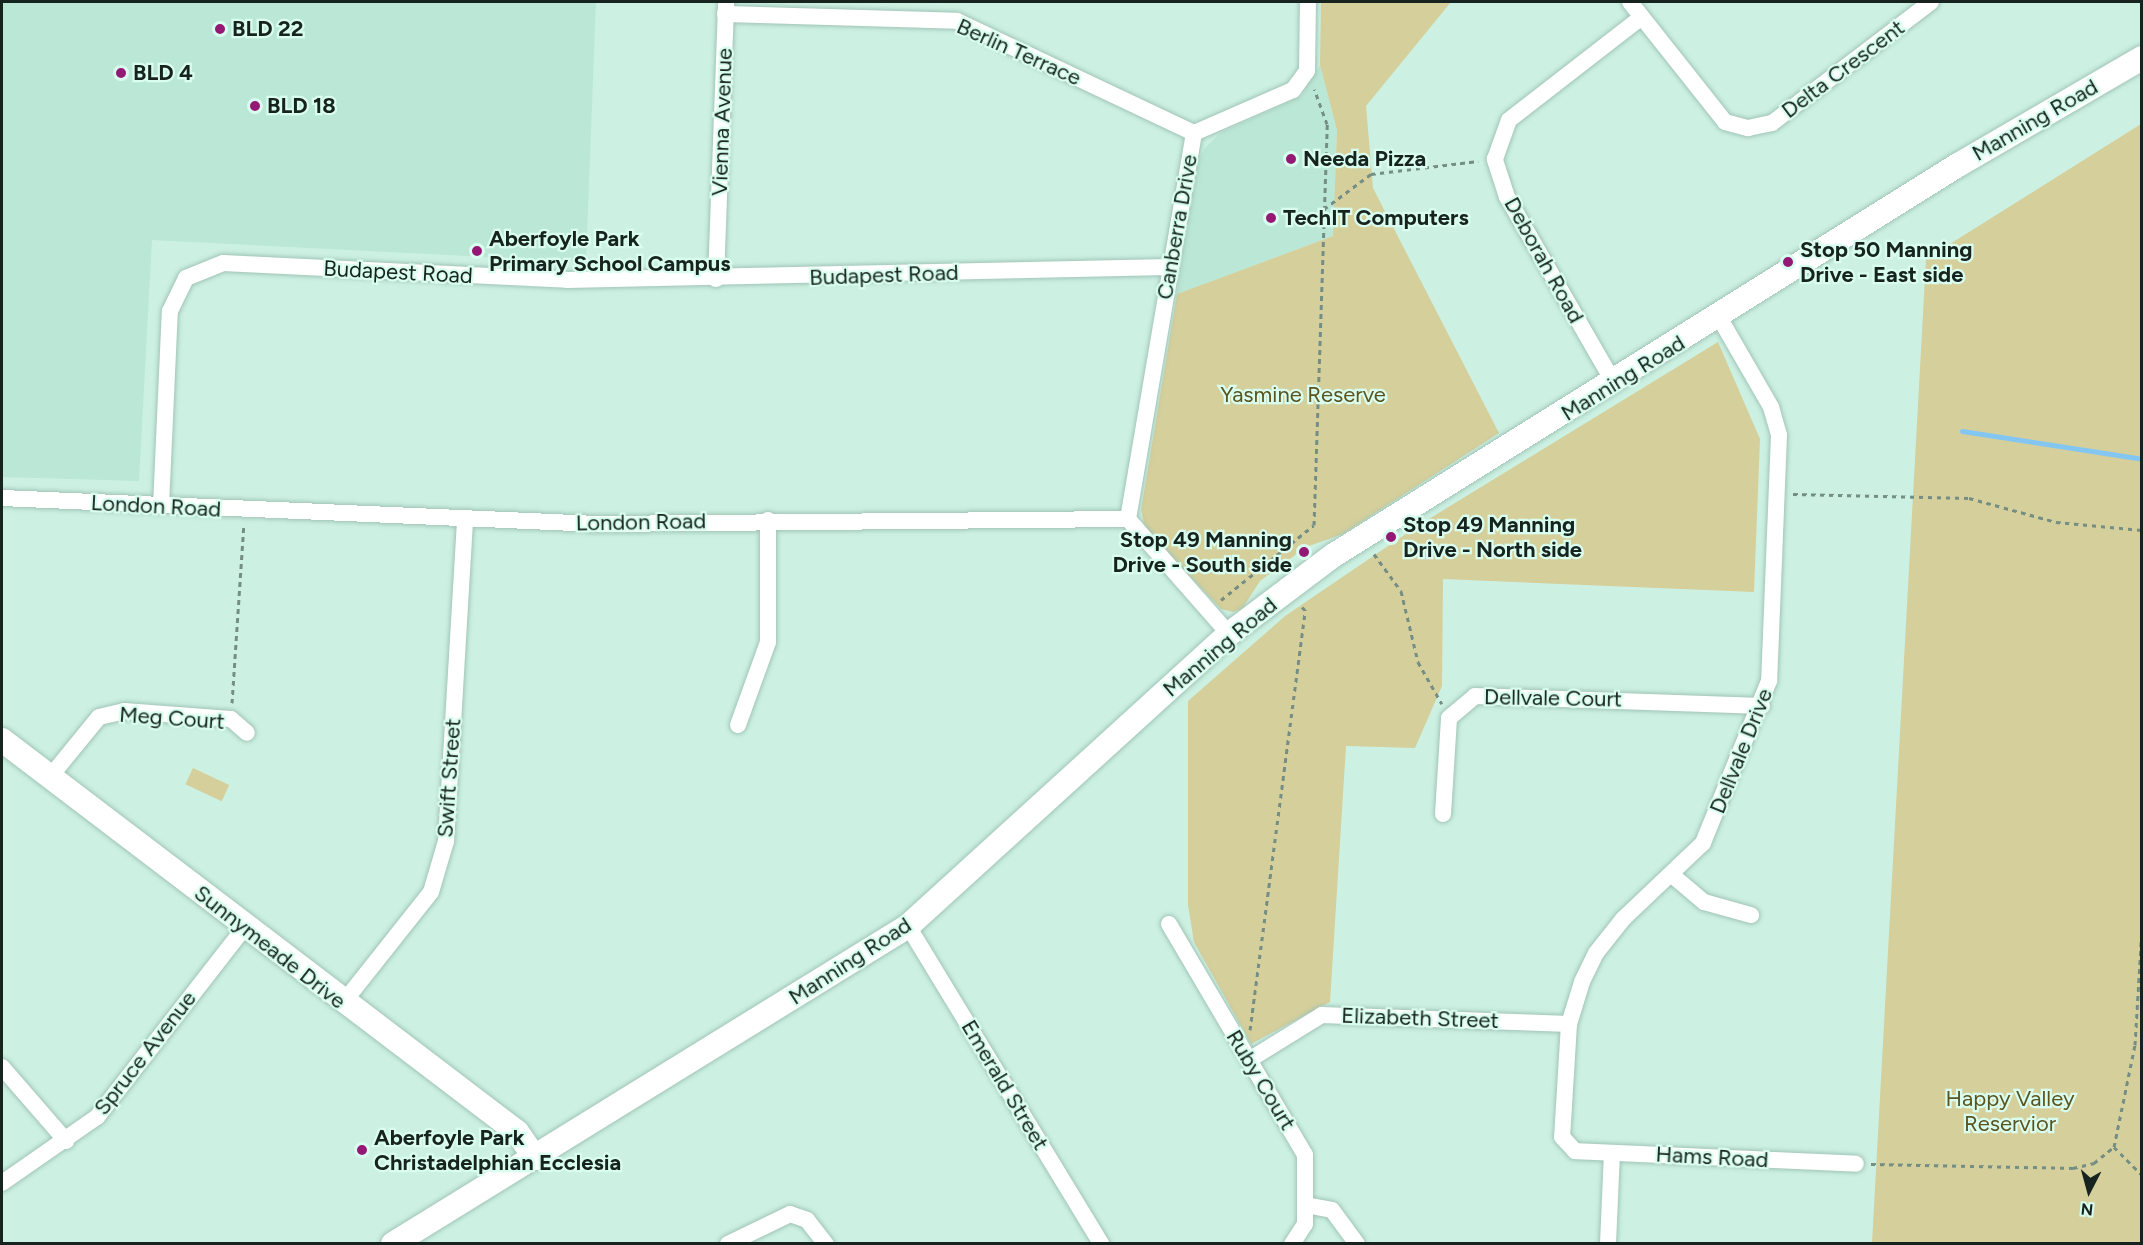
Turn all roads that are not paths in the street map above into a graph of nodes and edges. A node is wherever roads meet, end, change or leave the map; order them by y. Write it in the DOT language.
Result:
graph roads {
  1 [pos="1308,2"];
  2 [pos="1630,2"];
  3 [pos="1931,2"];
  4 [pos="726,8"];
  5 [pos="1642,17"];
  6 [pos="2142,58"];
  7 [pos="1194,133"];
  8 [pos="1169,267"];
  9 [pos="716,279"];
  10 [pos="1719,316"];
  11 [pos="1614,383"];
  12 [pos="2,498"];
  13 [pos="161,506"];
  14 [pos="1128,519"];
  15 [pos="465,520"];
  16 [pos="768,520"];
  17 [pos="1229,634"];
  18 [pos="1762,706"];
  19 [pos="738,725"];
  20 [pos="247,733"];
  21 [pos="2,740"];
  22 [pos="50,777"];
  23 [pos="1443,814"];
  24 [pos="1672,875"];
  25 [pos="1751,915"];
  26 [pos="1169,924"];
  27 [pos="908,926"];
  28 [pos="244,927"];
  29 [pos="343,1003"];
  30 [pos="1569,1024"];
  31 [pos="1249,1060"];
  32 [pos="2,1067"];
  33 [pos="66,1141"];
  34 [pos="1570,1147"];
  35 [pos="1612,1153"];
  36 [pos="535,1158"];
  37 [pos="1856,1164"];
  38 [pos="2,1183"];
  39 [pos="1306,1205"];
  40 [pos="393,1244"];
  41 [pos="728,1244"];
  42 [pos="826,1244"];
  43 [pos="1101,1244"];
  44 [pos="1292,1244"];
  45 [pos="1357,1244"];
  46 [pos="1608,1244"];
  1 -- 7 [label="street, Canberra Drive"];
  2 -- 5 [label="street, Delta Crescent"];
  3 -- 5 [label="street, Delta Crescent"];
  4 -- 7 [label="street, Berlin Terrace"];
  4 -- 9 [label="street, Vienna Avenue"];
  5 -- 11 [label="street, Deborah Road"];
  6 -- 10 [label="street, Manning Road"];
  7 -- 8 [label="street, Canberra Drive"];
  8 -- 9 [label="street, Budapest Road"];
  8 -- 14 [label="street, Canberra Drive"];
  9 -- 13 [label="street, Budapest Road"];
  10 -- 11 [label="street, Manning Road"];
  10 -- 18 [label="street, Dellvale Drive"];
  11 -- 17 [label="street, Manning Road"];
  12 -- 13 [label="street, London Road"];
  13 -- 15 [label="street, London Road"];
  14 -- 16 [label="street, London Road"];
  14 -- 17 [label="street"];
  15 -- 16 [label="street, London Road"];
  15 -- 29 [label="street, Swift Street"];
  16 -- 19 [label="street"];
  17 -- 27 [label="street, Manning Road"];
  18 -- 23 [label="street, Dellvale Court"];
  18 -- 24 [label="street, Dellvale Drive"];
  20 -- 22 [label="street, Meg Court"];
  21 -- 22 [label="street, Sunnymeade Drive"];
  22 -- 28 [label="street, Sunnymeade Drive"];
  24 -- 25 [label="street"];
  24 -- 30 [label="street, Dellvale Drive"];
  26 -- 31 [label="street, Ruby Court"];
  27 -- 36 [label="street, Manning Road"];
  27 -- 43 [label="street, Emerald Street"];
  28 -- 29 [label="street, Sunnymeade Drive"];
  28 -- 33 [label="street, Spruce Avenue"];
  29 -- 36 [label="street, Sunnymeade Drive"];
  30 -- 31 [label="street, Elizabeth Street"];
  30 -- 34 [label="street, Dellvale Drive"];
  31 -- 39 [label="street, Ruby Court"];
  32 -- 33 [label="street"];
  33 -- 38 [label="street, Spruce Avenue"];
  34 -- 35 [label="street, Hams Road"];
  35 -- 37 [label="street, Hams Road"];
  35 -- 46 [label="street"];
  36 -- 40 [label="street, Manning Road"];
  39 -- 44 [label="street, Ruby Court"];
  39 -- 45 [label="street"];
  41 -- 42 [label="street"];
}
